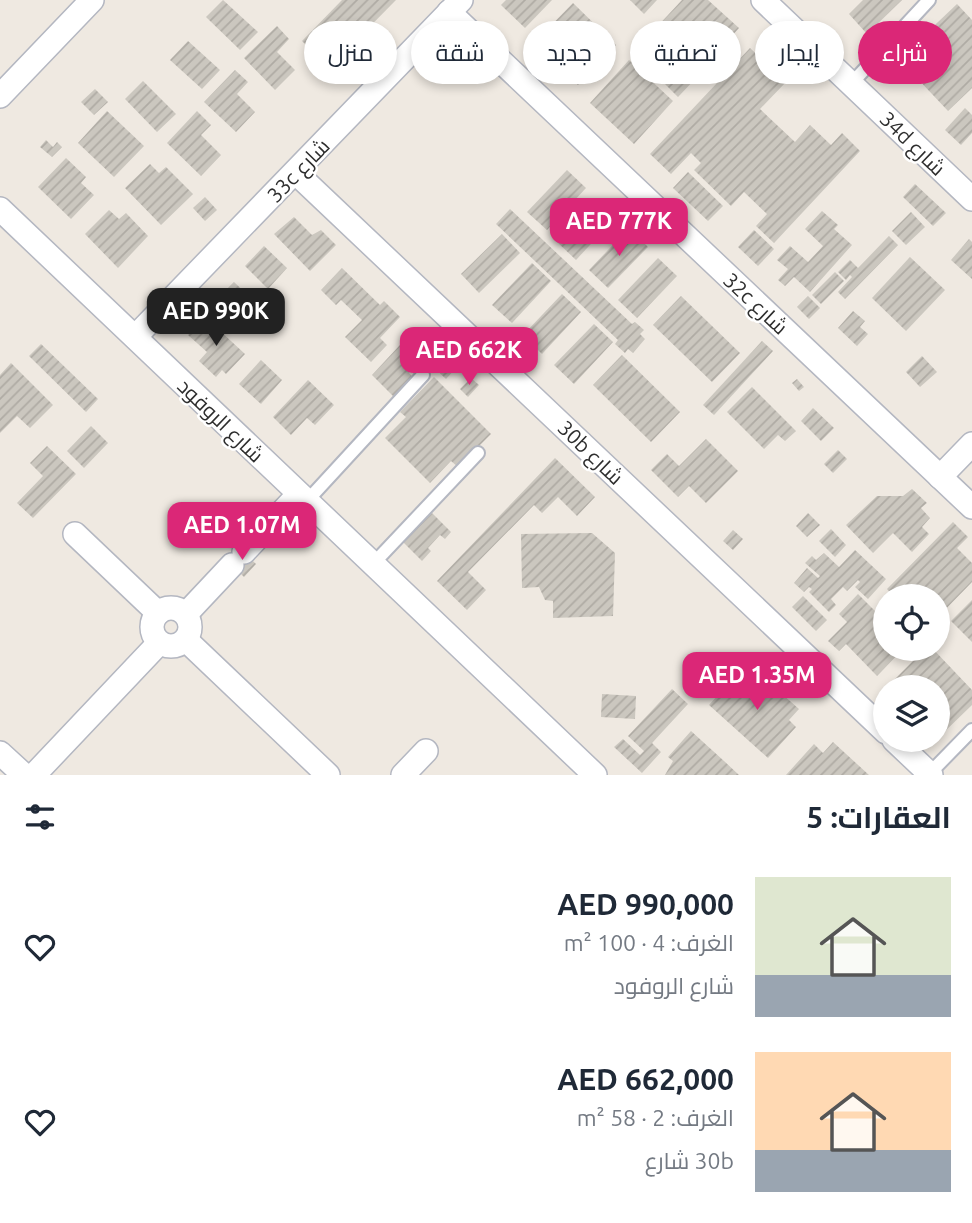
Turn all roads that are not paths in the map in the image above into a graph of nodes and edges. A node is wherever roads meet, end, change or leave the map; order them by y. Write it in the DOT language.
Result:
graph roads {
  1 [pos="92,0"];
  2 [pos="762,0"];
  3 [pos="929,0"];
  4 [pos="455,6"];
  5 [pos="851,84"];
  6 [pos="0,96"];
  7 [pos="296,173"];
  8 [pos="972,199"];
  9 [pos="0,209"];
  10 [pos="135,337"];
  11 [pos="423,374"];
  12 [pos="972,444"];
  13 [pos="478,453"];
  14 [pos="940,477"];
  15 [pos="303,498"];
  16 [pos="972,507"];
  17 [pos="75,534"];
  18 [pos="373,564"];
  19 [pos="158,613"];
  20 [pos="186,614"];
  21 [pos="186,640"];
  22 [pos="159,643"];
  23 [pos="873,720"];
  24 [pos="972,730"];
  25 [pos="426,751"];
  26 [pos="907,752"];
  27 [pos="0,753"];
  28 [pos="930,774"];
  29 [pos="23,775"];
  30 [pos="34,775"];
  31 [pos="328,775"];
  32 [pos="403,775"];
  33 [pos="595,775"];
  1 -- 6 [label="street"];
  2 -- 5 [label="street, 34d شارع"];
  3 -- 5 [label="lane"];
  4 -- 7 [label="street, 33c شارع"];
  4 -- 14 [label="street, 32c شارع"];
  5 -- 8 [label="street, 34d شارع"];
  7 -- 10 [label="street, 33c شارع"];
  7 -- 23 [label="street, 30b شارع"];
  9 -- 10 [label="street, شارع الروفود"];
  10 -- 15 [label="street, شارع الروفود"];
  11 -- 15 [label="lane"];
  12 -- 14 [label="street"];
  13 -- 18 [label="lane"];
  14 -- 16 [label="street, 32c شارع"];
  15 -- 18 [label="street, شارع الروفود"];
  15 -- 20 [label="street"];
  17 -- 19 [label="street"];
  18 -- 33 [label="street, شارع الروفود"];
  19 -- 20 [label="street"];
  19 -- 22 [label="street"];
  20 -- 21 [label="street"];
  21 -- 22 [label="street"];
  21 -- 31 [label="street"];
  22 -- 30 [label="street"];
  24 -- 28 [label="lane"];
  25 -- 32 [label="street"];
  26 -- 28 [label="street"];
  27 -- 29 [label="street"];
}
